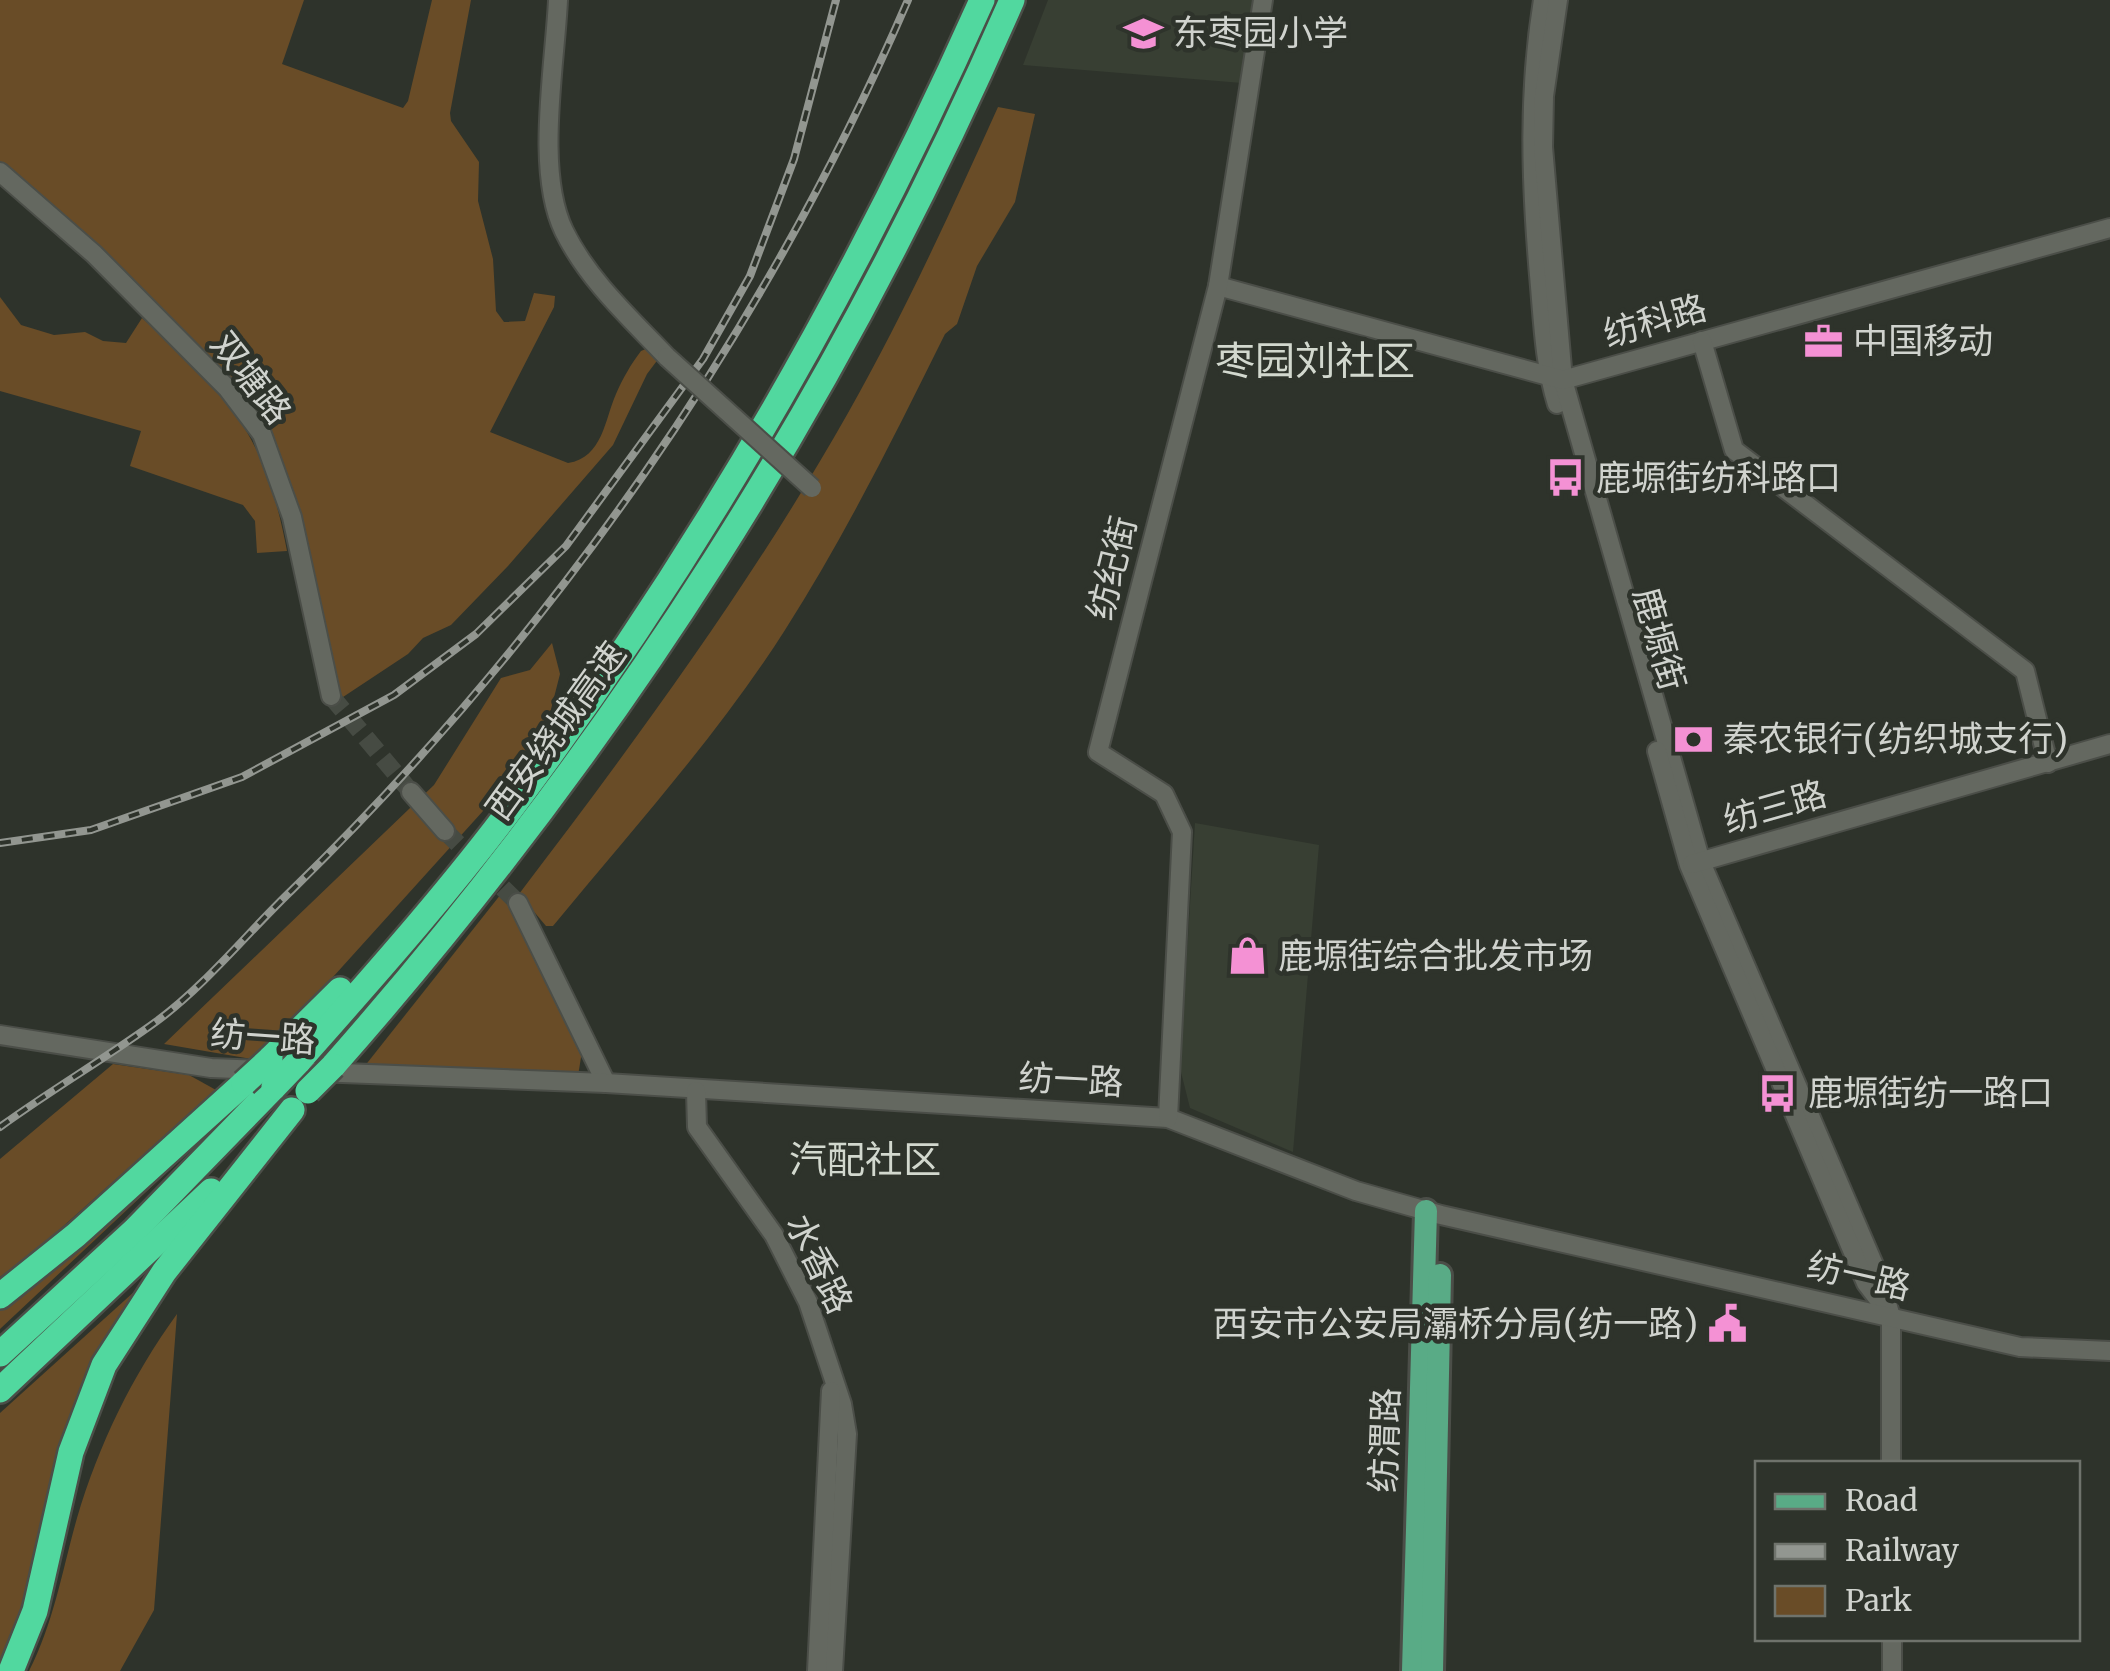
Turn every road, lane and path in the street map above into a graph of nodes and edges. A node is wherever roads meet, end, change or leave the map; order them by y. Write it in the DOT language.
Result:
graph roads {
  1 [pos="558,0"];
  2 [pos="982,0"];
  3 [pos="1012,0"];
  4 [pos="1264,0"];
  5 [pos="1543,0"];
  6 [pos="1558,0"];
  7 [pos="0,172"];
  8 [pos="2110,228"];
  9 [pos="1218,286"];
  10 [pos="1702,341"];
  11 [pos="1556,378"];
  12 [pos="812,488"];
  13 [pos="331,696"];
  14 [pos="2110,744"];
  15 [pos="2048,762"];
  16 [pos="411,792"];
  17 [pos="445,831"];
  18 [pos="471,860"];
  19 [pos="1695,863"];
  20 [pos="518,903"];
  21 [pos="0,1035"];
  22 [pos="606,1083"];
  23 [pos="696,1090"];
  24 [pos="300,1100"];
  25 [pos="1168,1118"];
  26 [pos="1434,1213"];
  27 [pos="0,1296"];
  28 [pos="1891,1316"];
  29 [pos="2110,1351"];
  30 [pos="0,1354"];
  31 [pos="829,1366"];
  32 [pos="0,1390"];
  33 [pos="1891,1461"];
  34 [pos="1892,1641"];
  35 [pos="11,1671"];
  36 [pos="817,1671"];
  37 [pos="834,1671"];
  38 [pos="1413,1671"];
  39 [pos="1432,1671"];
  40 [pos="1892,1671"];
  1 -- 12 [label="street, bridge"];
  2 -- 18 [label="highway, 西安绕城高速"];
  3 -- 24 [label="highway, 西安绕城高速, bridge"];
  4 -- 9 [label="street, 纺纪街"];
  5 -- 11 [label="street, 鹿塬街"];
  6 -- 11 [label="street, 鹿塬街"];
  7 -- 13 [label="street, 双塘路"];
  8 -- 10 [label="street, 纺科路"];
  9 -- 11 [label="street"];
  9 -- 25 [label="street, 纺纪街"];
  10 -- 11 [label="street, 纺科路"];
  10 -- 15 [label="street"];
  11 -- 19 [label="street, 鹿塬街"];
  14 -- 15 [label="street, 纺三路"];
  15 -- 19 [label="street, 纺三路"];
  16 -- 17 [label="street"];
  18 -- 27 [label="highway, bridge"];
  18 -- 30 [label="highway, 西安绕城高速, bridge"];
  19 -- 28 [label="street, 鹿塬街"];
  20 -- 22 [label="street"];
  21 -- 22 [label="street, 纺一路"];
  22 -- 23 [label="street, 纺一路"];
  23 -- 25 [label="street, 纺一路"];
  23 -- 31 [label="street, 水香路"];
  24 -- 32 [label="highway, 西安绕城高速"];
  24 -- 35 [label="highway"];
  25 -- 26 [label="street, 纺一路"];
  26 -- 28 [label="street, 纺一路"];
  26 -- 38 [label="main road, 纺渭路"];
  26 -- 39 [label="main road, 纺渭路"];
  28 -- 29 [label="street, 纺一路"];
  28 -- 33 [label="street, 鹿塬街"];
  31 -- 36 [label="street, 水香路"];
  31 -- 37 [label="street, 水香路"];
  34 -- 40 [label="street"];
}
